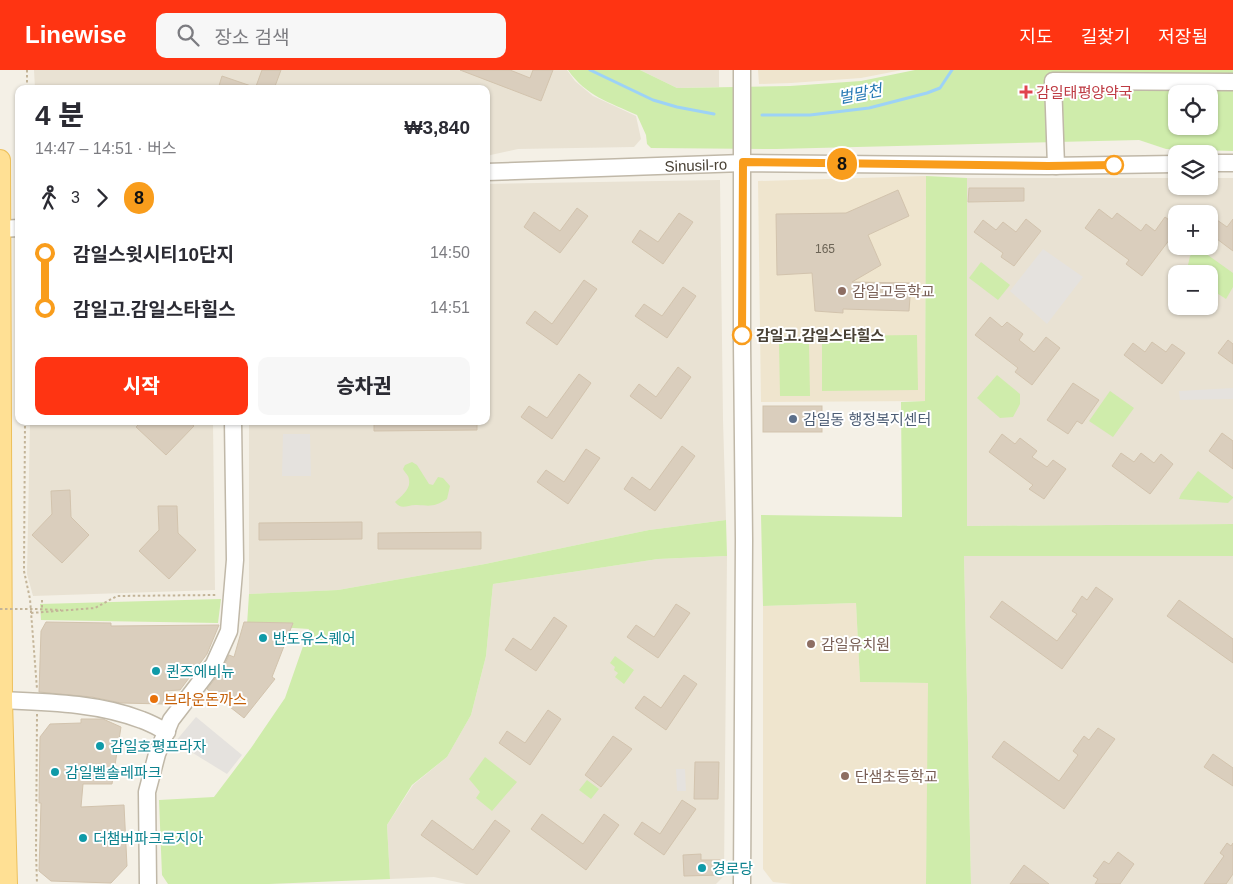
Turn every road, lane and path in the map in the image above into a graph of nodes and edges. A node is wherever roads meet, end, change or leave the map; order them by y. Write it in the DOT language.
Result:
graph roads {
  1 [pos="27,70"];
  2 [pos="742,70"];
  3 [pos="1053,75"];
  4 [pos="1233,82"];
  5 [pos="27,85"];
  6 [pos="0,160"];
  7 [pos="743,162"];
  8 [pos="1218,163"];
  9 [pos="1233,163"];
  10 [pos="1168,164"];
  11 [pos="1056,166"];
  12 [pos="490,172"];
  13 [pos="15,228"];
  14 [pos="0,229"];
  15 [pos="25,425"];
  16 [pos="234,425"];
  17 [pos="222,595"];
  18 [pos="42,600"];
  19 [pos="0,609"];
  20 [pos="42,609"];
  21 [pos="73,610"];
  22 [pos="31,613"];
  23 [pos="2,700"];
  24 [pos="37,702"];
  25 [pos="167,732"];
  26 [pos="7,884"];
  27 [pos="37,884"];
  28 [pos="148,884"];
  29 [pos="742,884"];
  1 -- 5 [label="path"];
  2 -- 7 [label="street"];
  3 -- 4 [label="street"];
  3 -- 11 [label="street"];
  6 -- 14 [label="main road"];
  7 -- 11 [label="street, Sinusil-ro"];
  7 -- 12 [label="street, Sinusil-ro"];
  7 -- 29 [label="street"];
  8 -- 9 [label="street"];
  10 -- 11 [label="street, Sinusil-ro"];
  13 -- 14 [label="street"];
  14 -- 23 [label="main road"];
  15 -- 22 [label="path"];
  16 -- 25 [label="street"];
  17 -- 21 [label="path"];
  18 -- 20 [label="path"];
  19 -- 20 [label="path, bridge"];
  20 -- 21 [label="path"];
  21 -- 22 [label="path"];
  22 -- 24 [label="path"];
  23 -- 24 [label="street"];
  23 -- 26 [label="main road"];
  24 -- 25 [label="street"];
  24 -- 27 [label="path"];
  25 -- 28 [label="street"];
}
